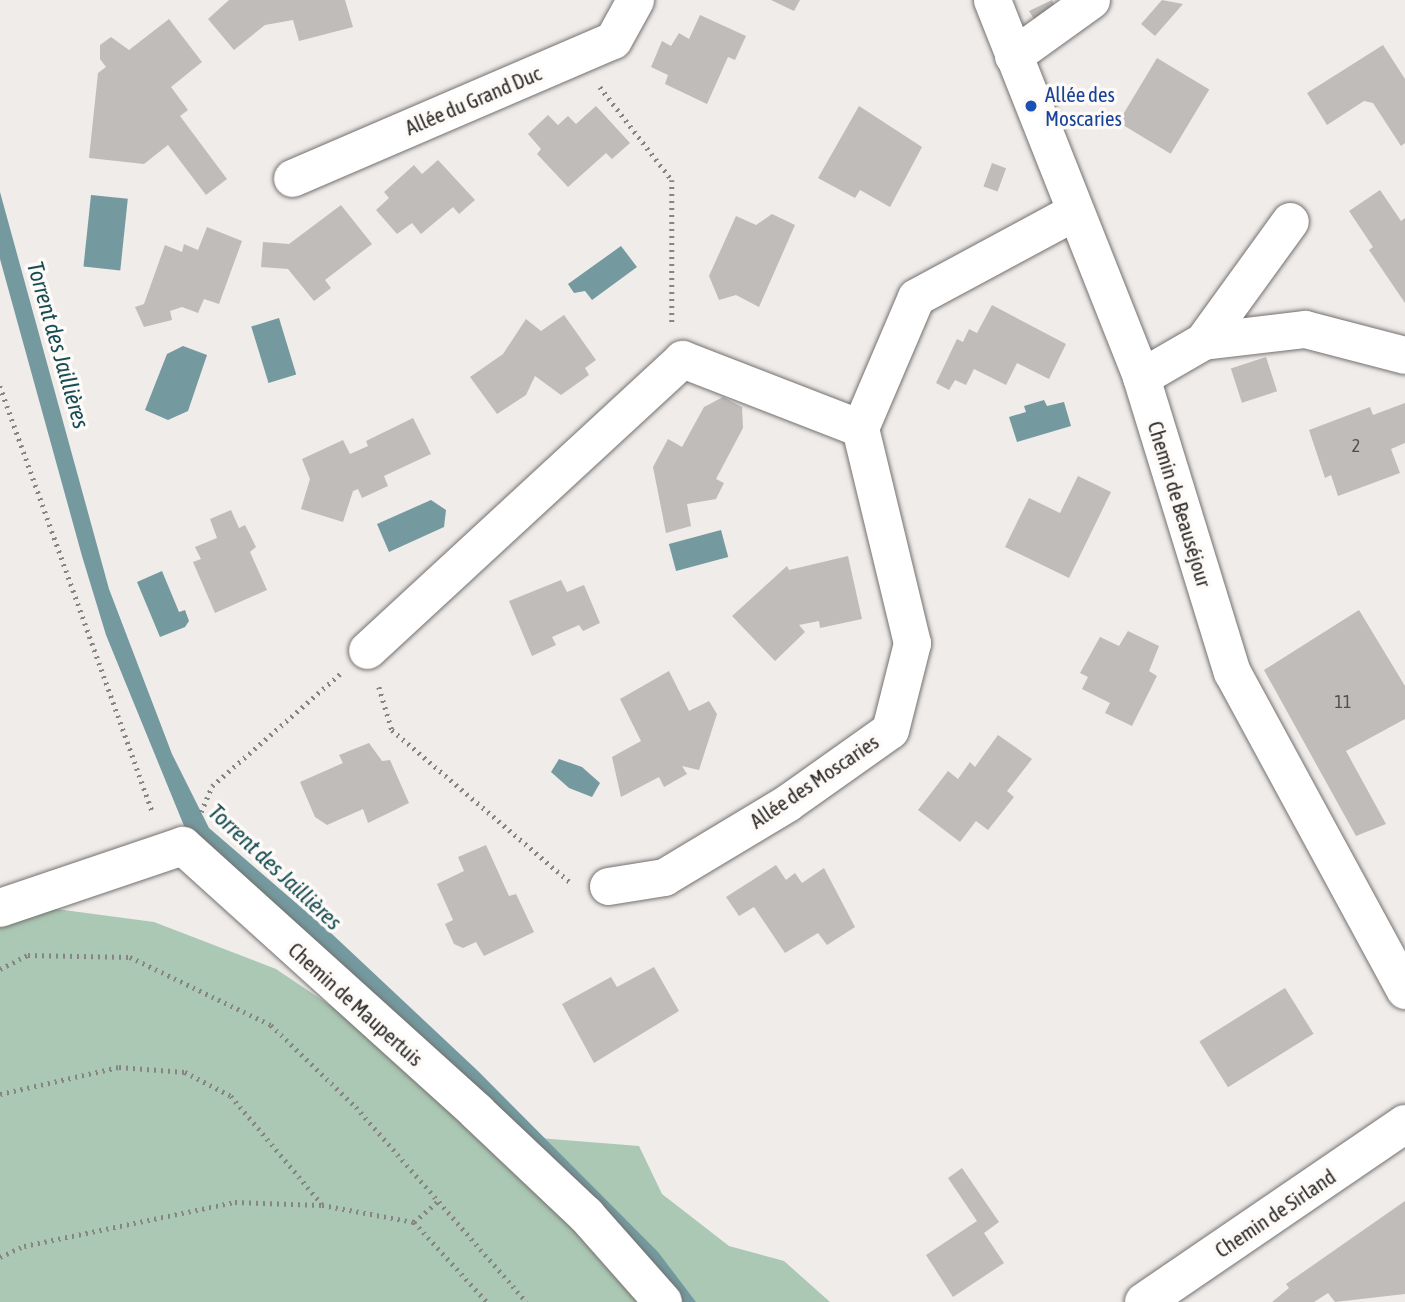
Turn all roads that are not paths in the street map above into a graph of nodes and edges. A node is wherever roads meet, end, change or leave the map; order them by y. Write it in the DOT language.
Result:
graph roads {
  1 [pos="635,0"];
  2 [pos="992,0"];
  3 [pos="1091,0"];
  4 [pos="1013,56"];
  5 [pos="292,178"];
  6 [pos="1074,212"];
  7 [pos="1290,221"];
  8 [pos="1203,341"];
  9 [pos="1405,355"];
  10 [pos="1141,377"];
  11 [pos="860,428"];
  12 [pos="367,650"];
  13 [pos="608,886"];
  14 [pos="0,908"];
  15 [pos="1405,990"];
  16 [pos="1405,1124"];
  17 [pos="663,1302"];
  18 [pos="1144,1302"];
  1 -- 5 [label="street, Allée du Grand Duc"];
  2 -- 4 [label="street, Chemin de Beauséjour"];
  3 -- 4 [label="street"];
  4 -- 6 [label="street, Chemin de Beauséjour"];
  6 -- 10 [label="street, Chemin de Beauséjour"];
  6 -- 11 [label="street"];
  7 -- 8 [label="street"];
  8 -- 9 [label="street"];
  8 -- 10 [label="street"];
  10 -- 15 [label="street, Chemin de Beauséjour"];
  11 -- 12 [label="street"];
  11 -- 13 [label="street, Allée des Moscaries"];
  14 -- 17 [label="street, Chemin de Maupertuis"];
  16 -- 18 [label="street, Chemin de Sirland"];
}
